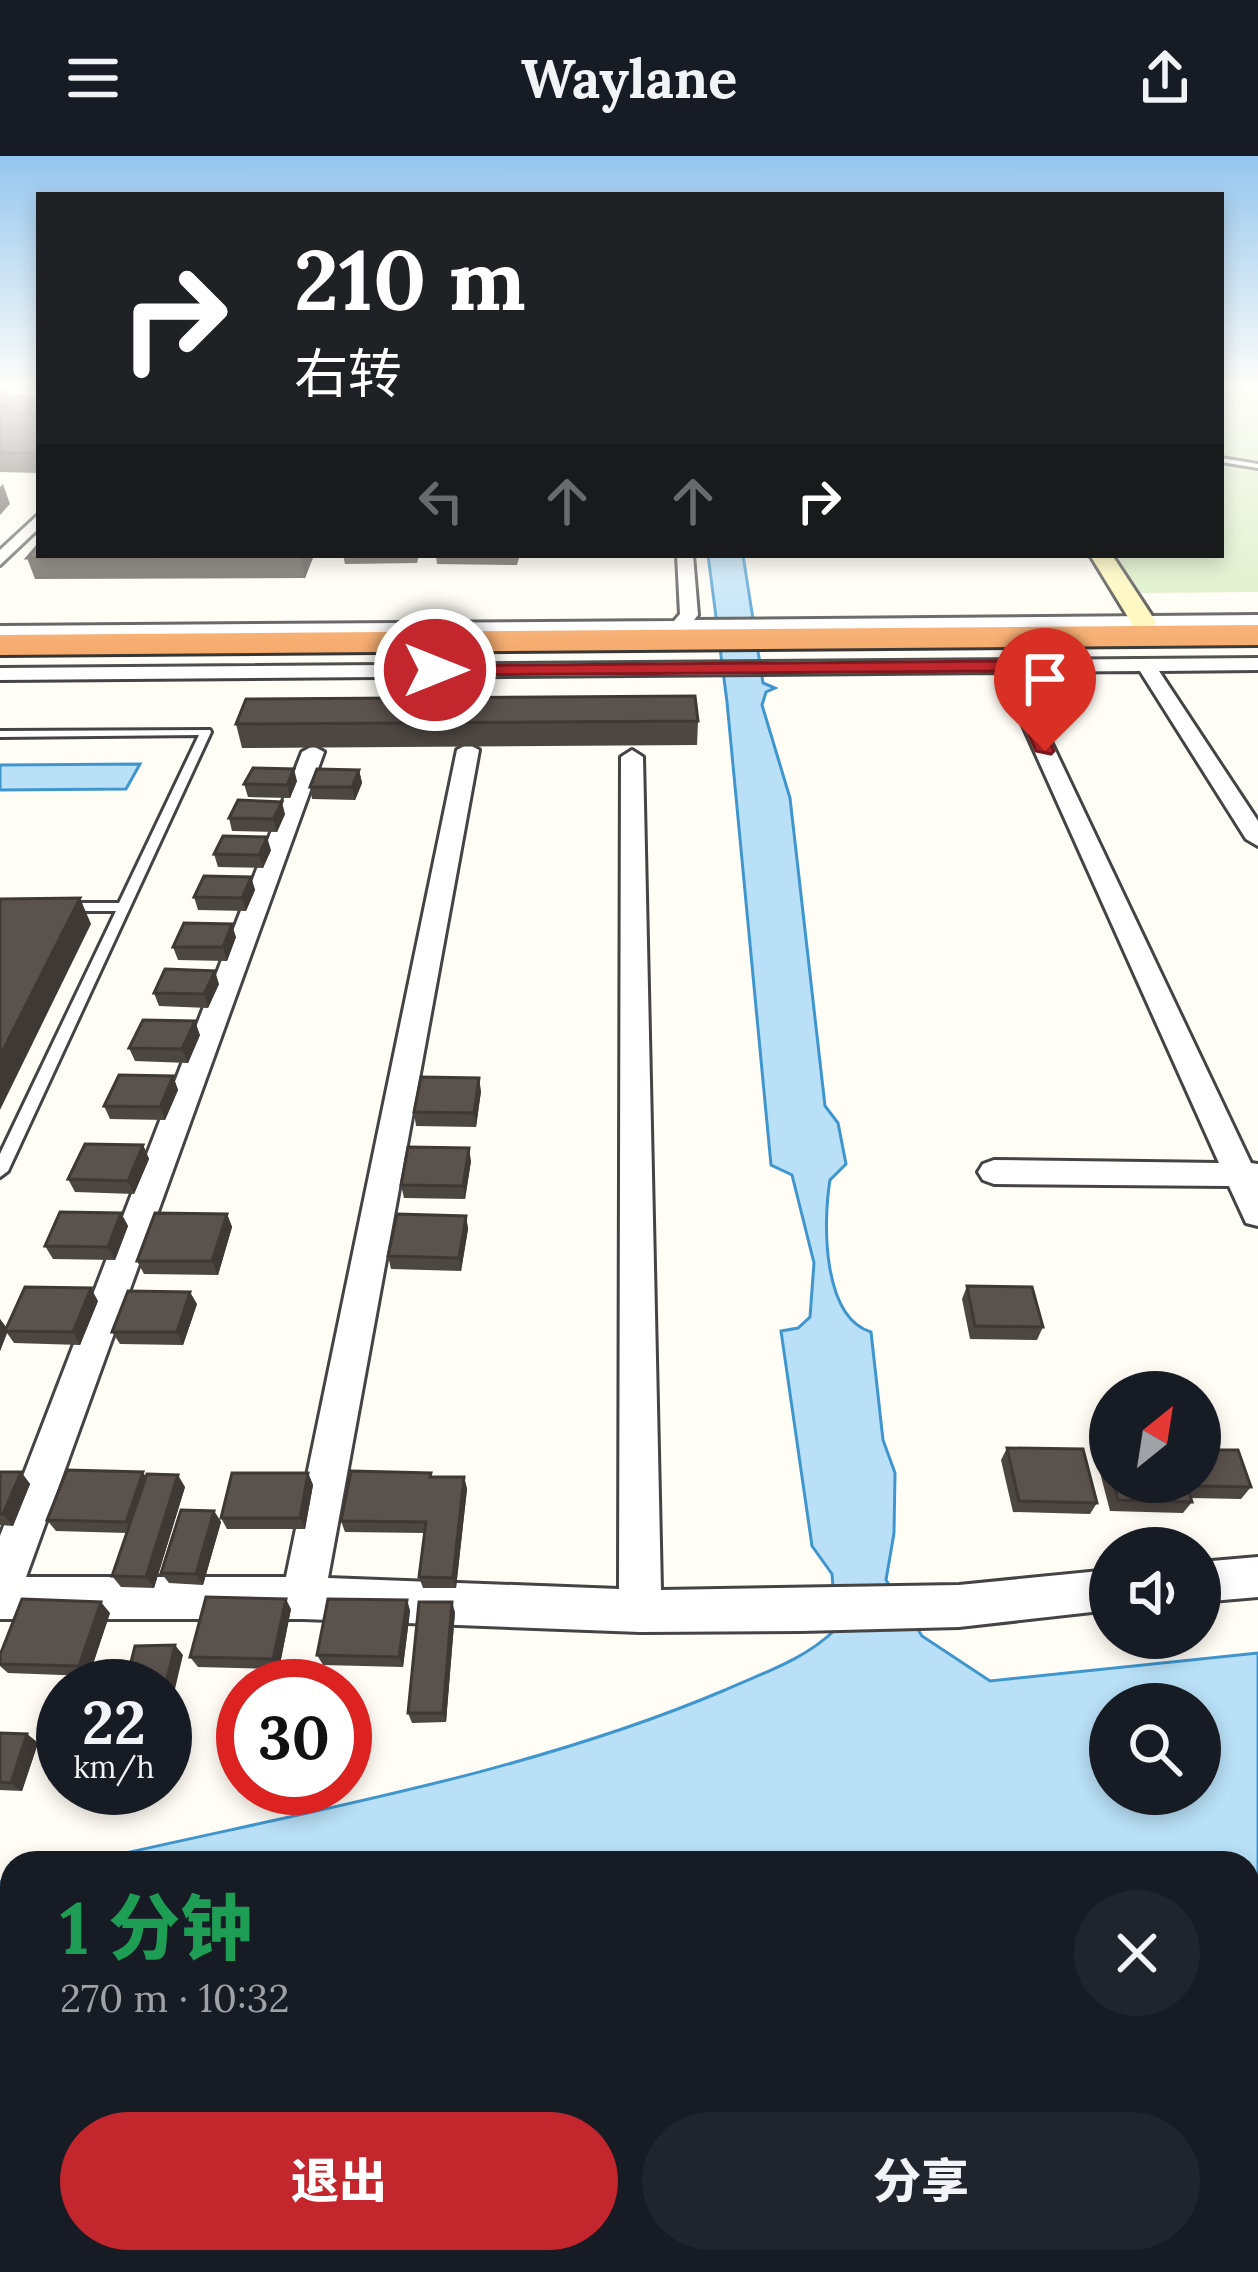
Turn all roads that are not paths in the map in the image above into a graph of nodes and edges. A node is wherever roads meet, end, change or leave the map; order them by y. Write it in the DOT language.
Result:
graph roads {
  1 [pos="36,522"];
  2 [pos="685,558"];
  3 [pos="1103,558"];
  4 [pos="0,560"];
  5 [pos="1258,621"];
  6 [pos="1143,622"];
  7 [pos="1258,634"];
  8 [pos="702,643"];
  9 [pos="775,647"];
  10 [pos="1258,651"];
  11 [pos="1,657"];
  12 [pos="1258,664"];
  13 [pos="1146,665"];
  14 [pos="1006,666"];
  15 [pos="0,734"];
  16 [pos="467,749"];
  17 [pos="313,752"];
  18 [pos="632,757"];
  19 [pos="1258,839"];
  20 [pos="41,907"];
  21 [pos="124,907"];
  22 [pos="0,1171"];
  23 [pos="994,1172"];
  24 [pos="1248,1174"];
  25 [pos="1258,1214"];
  26 [pos="1258,1577"];
  27 [pos="1221,1580"];
  28 [pos="1089,1592"];
  29 [pos="0,1594"];
  30 [pos="303,1598"];
  31 [pos="640,1611"];
  1 -- 4 [label="street"];
  2 -- 8 [label="street"];
  3 -- 6 [label="street"];
  5 -- 6 [label="street"];
  6 -- 9 [label="street"];
  7 -- 9 [label="highway"];
  8 -- 9 [label="highway"];
  8 -- 11 [label="highway"];
  8 -- 11 [label="street"];
  9 -- 10 [label="highway"];
  9 -- 14 [label="street"];
  12 -- 13 [label="street"];
  13 -- 14 [label="street"];
  13 -- 19 [label="street"];
  14 -- 24 [label="street"];
  15 -- 21 [label="lane"];
  16 -- 30 [label="street"];
  17 -- 29 [label="street"];
  18 -- 31 [label="street"];
  20 -- 21 [label="lane"];
  21 -- 22 [label="lane"];
  23 -- 24 [label="street"];
  24 -- 25 [label="street"];
  26 -- 27 [label="street"];
  28 -- 31 [label="street"];
  29 -- 30 [label="street"];
  30 -- 31 [label="street"];
}
